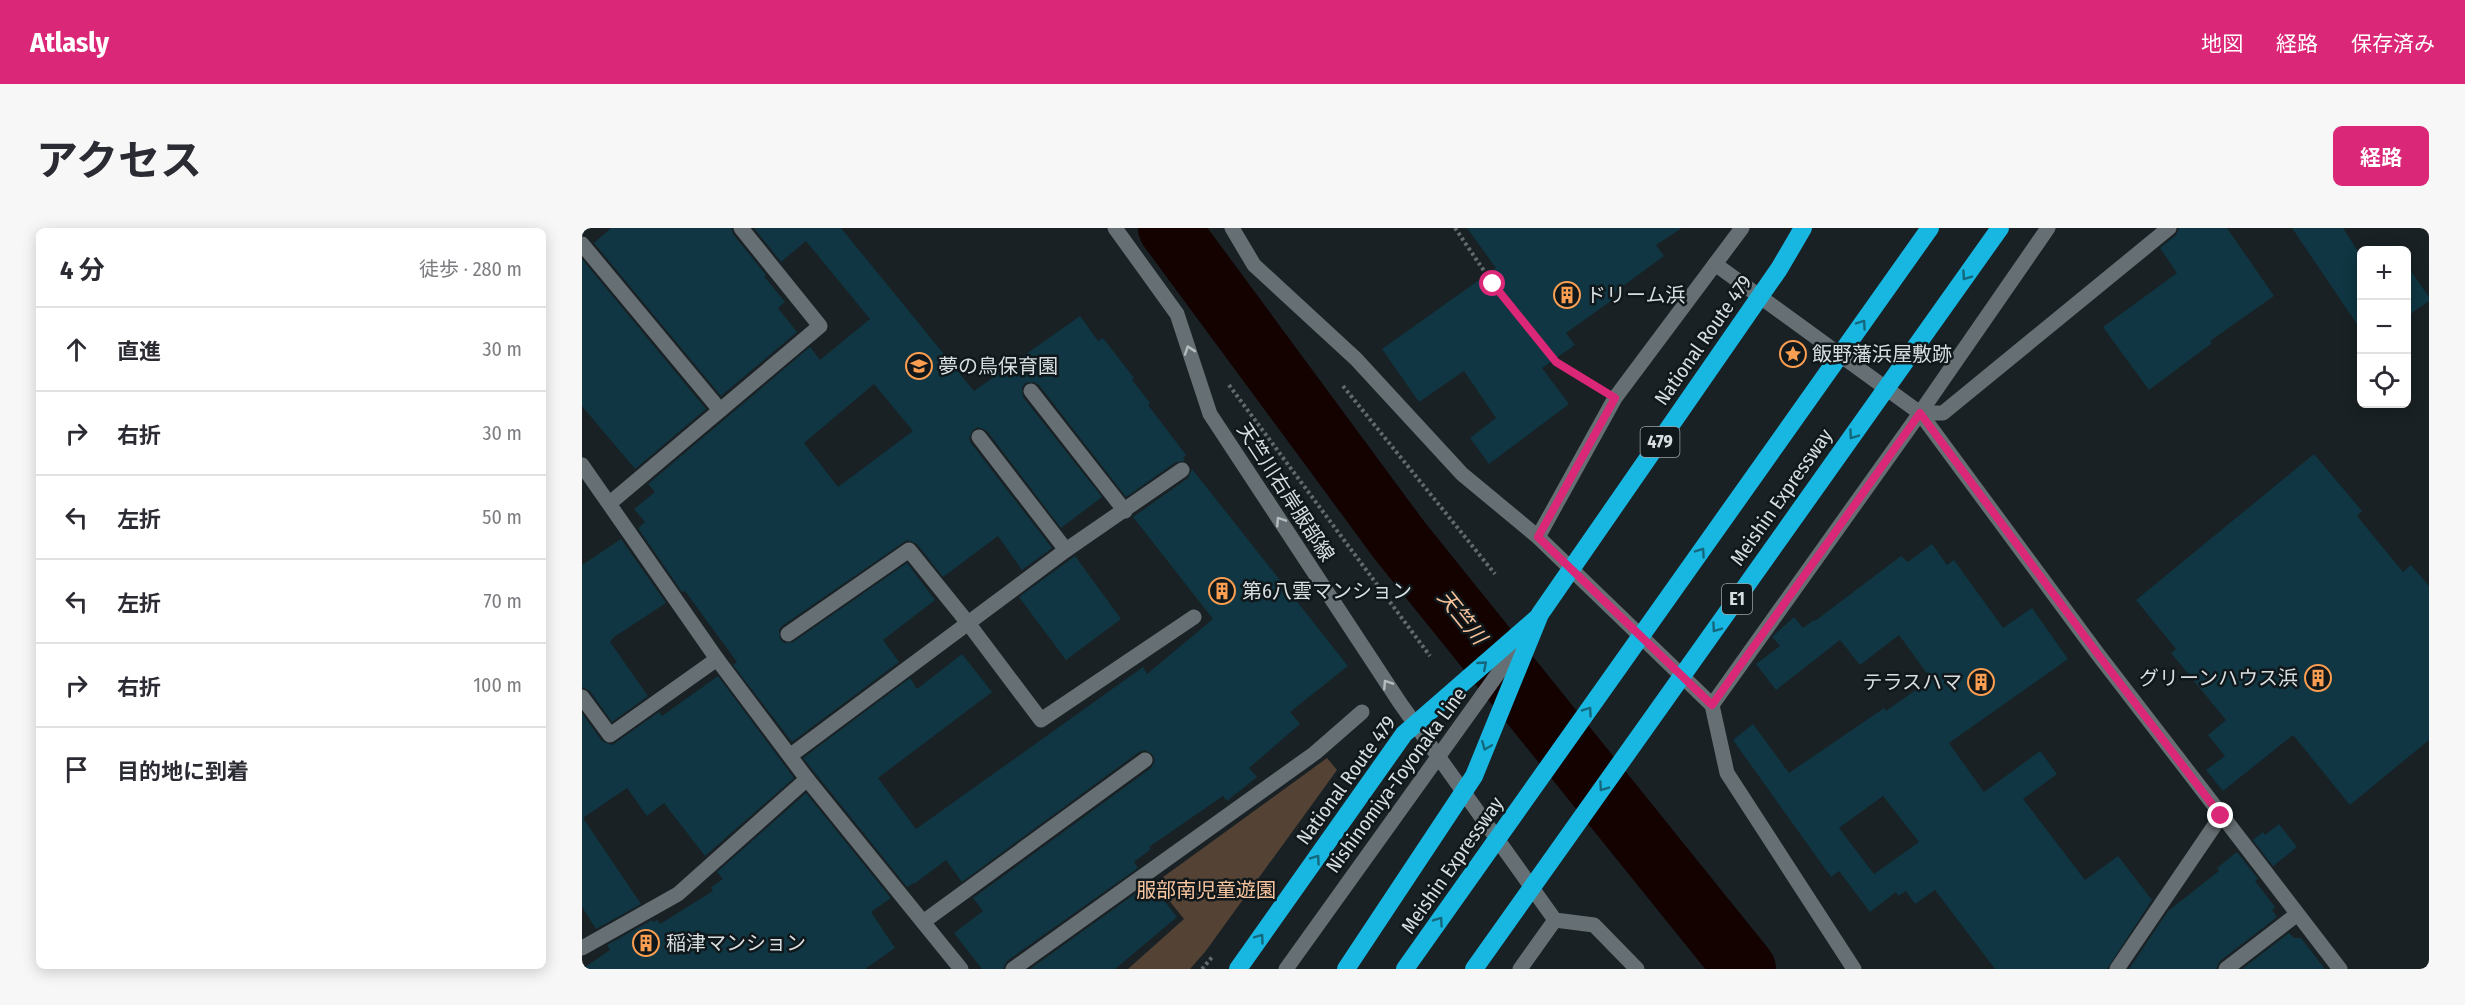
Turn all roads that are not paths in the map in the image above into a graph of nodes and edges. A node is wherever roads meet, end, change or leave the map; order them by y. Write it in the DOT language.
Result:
graph roads {
  1 [pos="741,228"];
  2 [pos="1115,228"];
  3 [pos="1232,228"];
  4 [pos="1742,228"];
  5 [pos="1803,228"];
  6 [pos="1813,228"];
  7 [pos="1930,228"];
  8 [pos="2000,228"];
  9 [pos="2048,228"];
  10 [pos="2169,228"];
  11 [pos="582,244"];
  12 [pos="1715,264"];
  13 [pos="1779,269"];
  14 [pos="1031,391"];
  15 [pos="720,410"];
  16 [pos="1920,413"];
  17 [pos="979,437"];
  18 [pos="582,465"];
  19 [pos="1182,470"];
  20 [pos="610,503"];
  21 [pos="1125,511"];
  22 [pos="1538,537"];
  23 [pos="1066,550"];
  24 [pos="1540,615"];
  25 [pos="1194,617"];
  26 [pos="968,623"];
  27 [pos="788,634"];
  28 [pos="717,659"];
  29 [pos="582,697"];
  30 [pos="1712,705"];
  31 [pos="1362,712"];
  32 [pos="791,755"];
  33 [pos="1145,760"];
  34 [pos="807,779"];
  35 [pos="2221,816"];
  36 [pos="2296,915"];
  37 [pos="1555,920"];
  38 [pos="923,922"];
  39 [pos="582,948"];
  40 [pos="1350,964"];
  41 [pos="961,969"];
  42 [pos="1013,969"];
  43 [pos="1238,969"];
  44 [pos="1286,969"];
  45 [pos="1405,969"];
  46 [pos="1474,969"];
  47 [pos="1520,969"];
  48 [pos="1637,969"];
  49 [pos="1854,969"];
  50 [pos="2117,969"];
  51 [pos="2226,969"];
  52 [pos="2340,969"];
  1 -- 15 [label="street"];
  37 -- 2 [label="street, 天竺川右岸服部線, one-way"];
  3 -- 22 [label="street"];
  4 -- 12 [label="street"];
  5 -- 13 [label="highway, National Route 479 / 479"];
  6 -- 13 [label="highway, National Route 479 / 479"];
  45 -- 7 [label="highway, Meishin Expressway, one-way"];
  8 -- 46 [label="highway, Meishin Expressway / E1, one-way"];
  9 -- 16 [label="street"];
  10 -- 16 [label="street"];
  11 -- 15 [label="street"];
  12 -- 16 [label="street"];
  12 -- 22 [label="street"];
  13 -- 24 [label="highway, National Route 479 / 479"];
  14 -- 21 [label="street"];
  15 -- 20 [label="street"];
  16 -- 30 [label="street"];
  16 -- 35 [label="street"];
  17 -- 23 [label="street"];
  18 -- 20 [label="street"];
  19 -- 21 [label="street"];
  20 -- 28 [label="street"];
  21 -- 23 [label="street"];
  22 -- 30 [label="street"];
  23 -- 26 [label="street"];
  24 -- 40 [label="highway, National Route 479 / 479, one-way"];
  43 -- 24 [label="highway, National Route 479 / 479, one-way"];
  24 -- 44 [label="street, Nishinomiya-Toyonaka Line"];
  25 -- 26 [label="street"];
  26 -- 27 [label="street"];
  26 -- 32 [label="street"];
  28 -- 29 [label="street"];
  28 -- 32 [label="street"];
  30 -- 49 [label="street"];
  31 -- 42 [label="street"];
  32 -- 34 [label="street"];
  33 -- 38 [label="street"];
  34 -- 38 [label="street"];
  34 -- 39 [label="street"];
  35 -- 36 [label="street"];
  35 -- 50 [label="street"];
  36 -- 51 [label="street"];
  36 -- 52 [label="street"];
  37 -- 47 [label="street"];
  37 -- 48 [label="street"];
  38 -- 41 [label="street"];
}
